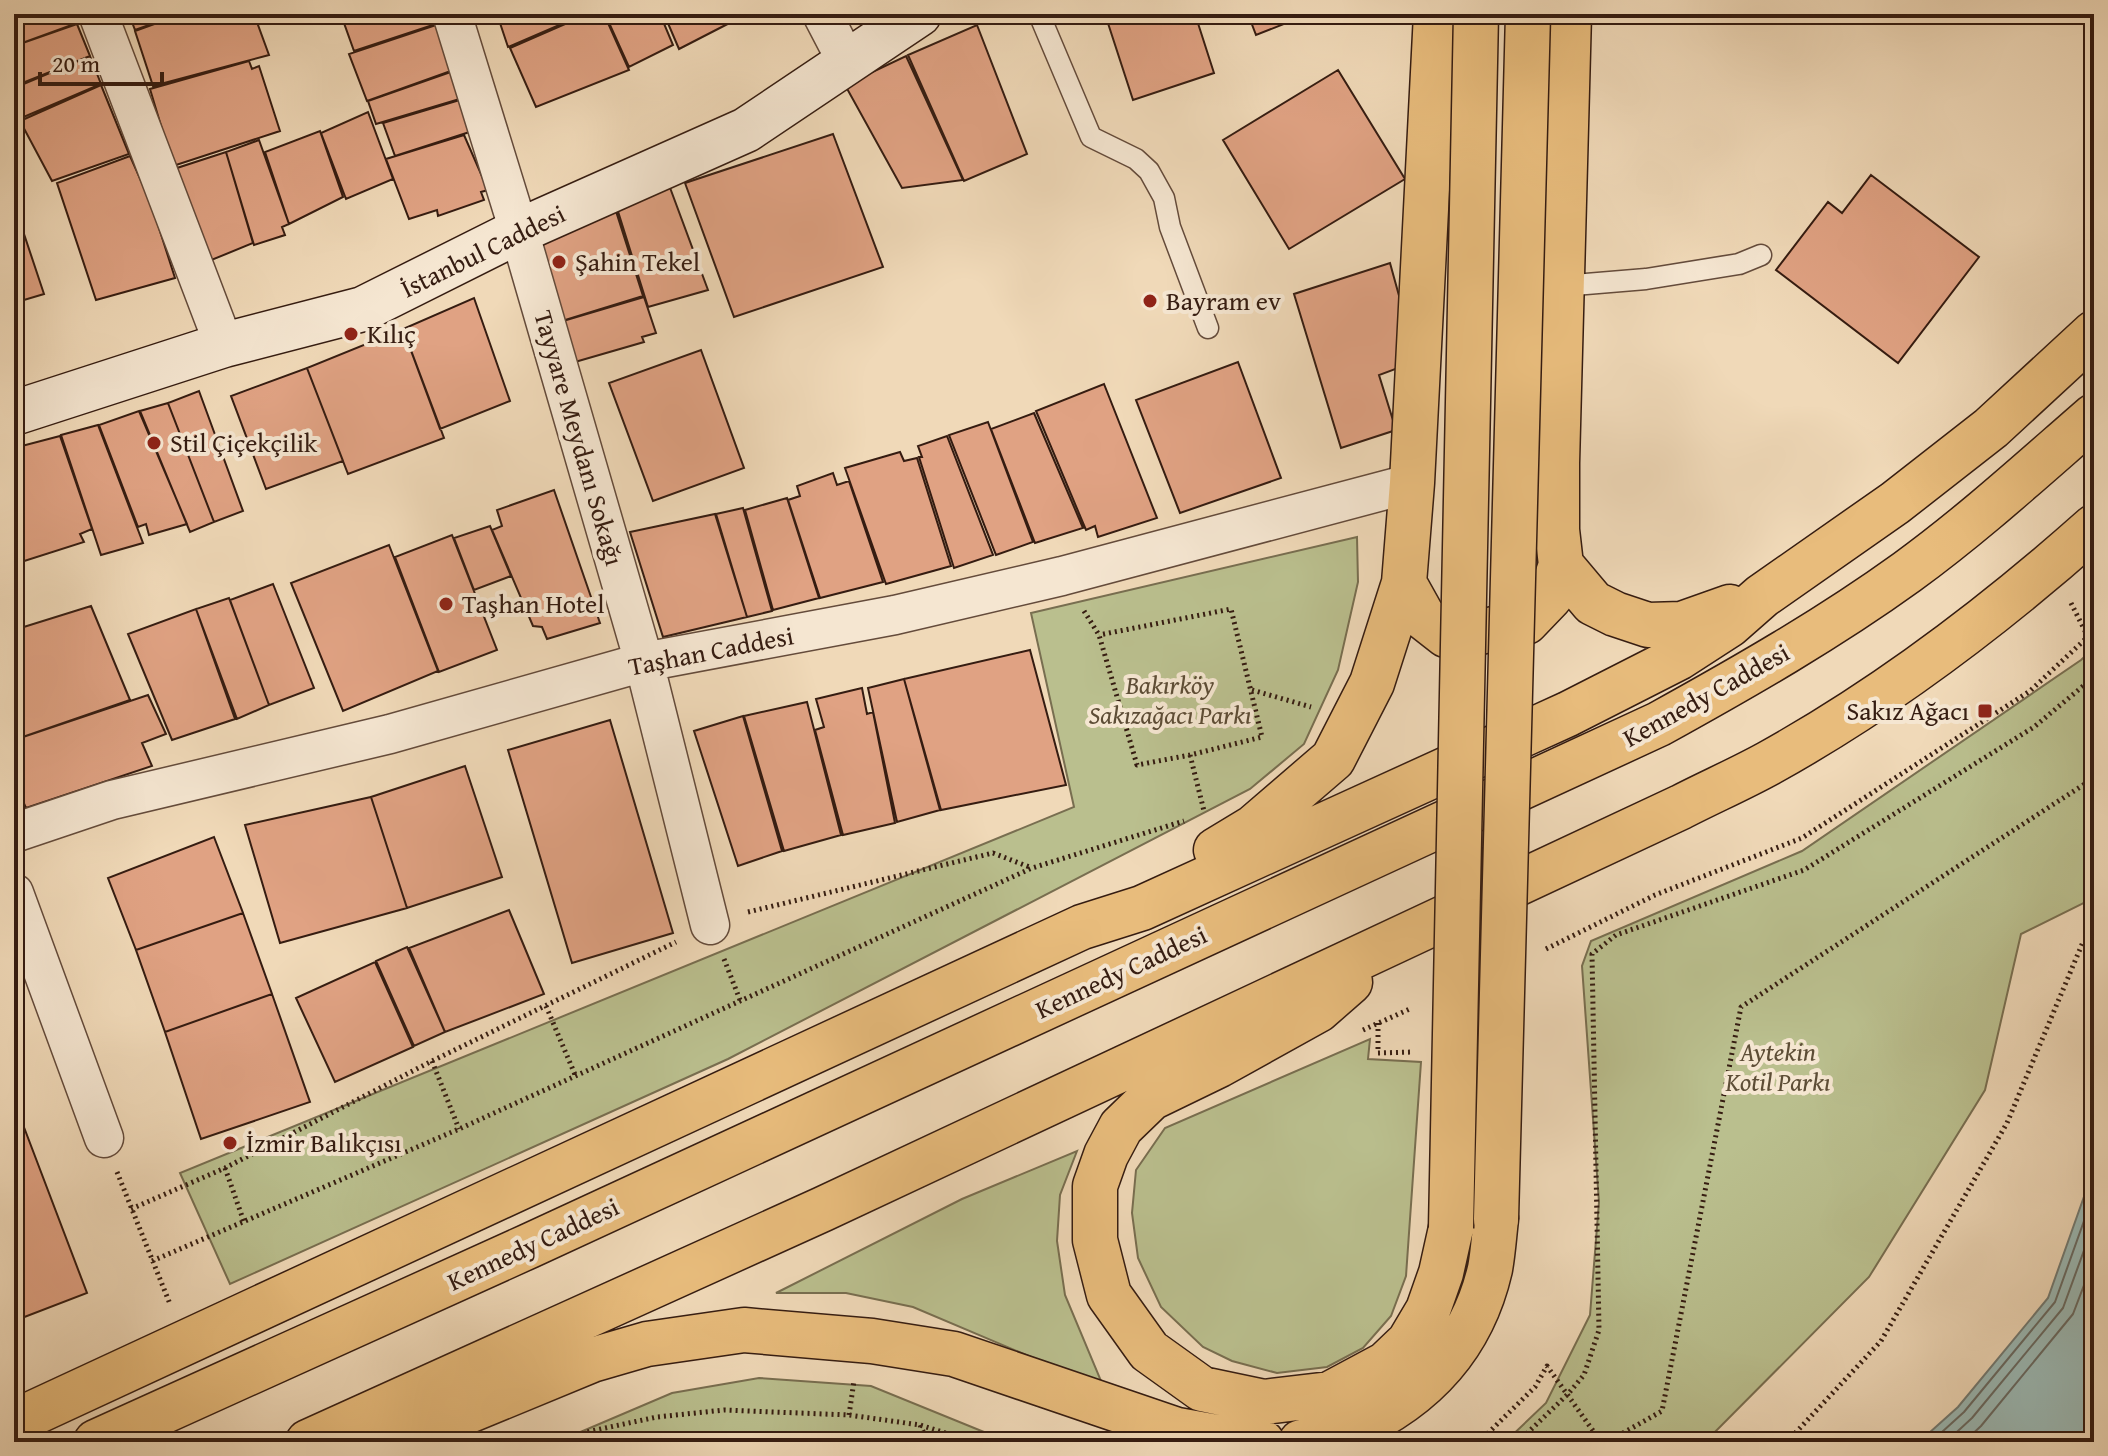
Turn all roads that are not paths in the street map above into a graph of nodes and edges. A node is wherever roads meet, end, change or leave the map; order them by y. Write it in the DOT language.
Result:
graph roads {
  1 [pos="98,14"];
  2 [pos="452,14"];
  3 [pos="822,14"];
  4 [pos="919,14"];
  5 [pos="1039,14"];
  6 [pos="1436,14"];
  7 [pos="1476,14"];
  8 [pos="1528,14"];
  9 [pos="1569,14"];
  10 [pos="847,62"];
  11 [pos="519,231"];
  12 [pos="1761,255"];
  13 [pos="1562,286"];
  14 [pos="1208,328"];
  15 [pos="2094,333"];
  16 [pos="224,345"];
  17 [pos="14,413"];
  18 [pos="2094,416"];
  19 [pos="1412,483"];
  20 [pos="2094,527"];
  21 [pos="1561,565"];
  22 [pos="1404,583"];
  23 [pos="1762,596"];
  24 [pos="644,662"];
  25 [pos="14,833"];
  26 [pos="14,893"];
  27 [pos="710,925"];
  28 [pos="1082,927"];
  29 [pos="1406,936"];
  30 [pos="104,1138"];
  31 [pos="14,1422"];
  32 [pos="460,1431"];
  33 [pos="96,1442"];
  34 [pos="308,1442"];
  35 [pos="393,1442"];
  36 [pos="1262,1442"];
  37 [pos="1301,1442"];
  1 -- 16 [label="street"];
  2 -- 11 [label="street, Tayyare Meydanı Sokağı"];
  3 -- 10 [label="street"];
  4 -- 10 [label="main road, İstanbul Caddesi"];
  5 -- 14 [label="lane"];
  6 -- 19 [label="highway"];
  7 -- 29 [label="highway, bridge"];
  8 -- 37 [label="highway, bridge"];
  9 -- 13 [label="highway"];
  10 -- 11 [label="main road, İstanbul Caddesi"];
  11 -- 16 [label="main road, İstanbul Caddesi"];
  11 -- 24 [label="street, Tayyare Meydanı Sokağı"];
  12 -- 13 [label="lane"];
  13 -- 21 [label="highway"];
  15 -- 23 [label="highway"];
  16 -- 17 [label="main road, İstanbul Caddesi"];
  18 -- 33 [label="highway, Kennedy Caddesi"];
  19 -- 22 [label="highway"];
  19 -- 24 [label="street, Taşhan Caddesi"];
  20 -- 29 [label="highway"];
  21 -- 22 [label="highway"];
  21 -- 23 [label="highway"];
  22 -- 28 [label="highway"];
  23 -- 28 [label="highway"];
  24 -- 25 [label="street, Taşhan Caddesi"];
  24 -- 27 [label="street, Tayyare Meydanı Sokağı"];
  26 -- 30 [label="street"];
  28 -- 31 [label="highway"];
  29 -- 34 [label="highway"];
  32 -- 35 [label="highway"];
  32 -- 36 [label="highway"];
}
